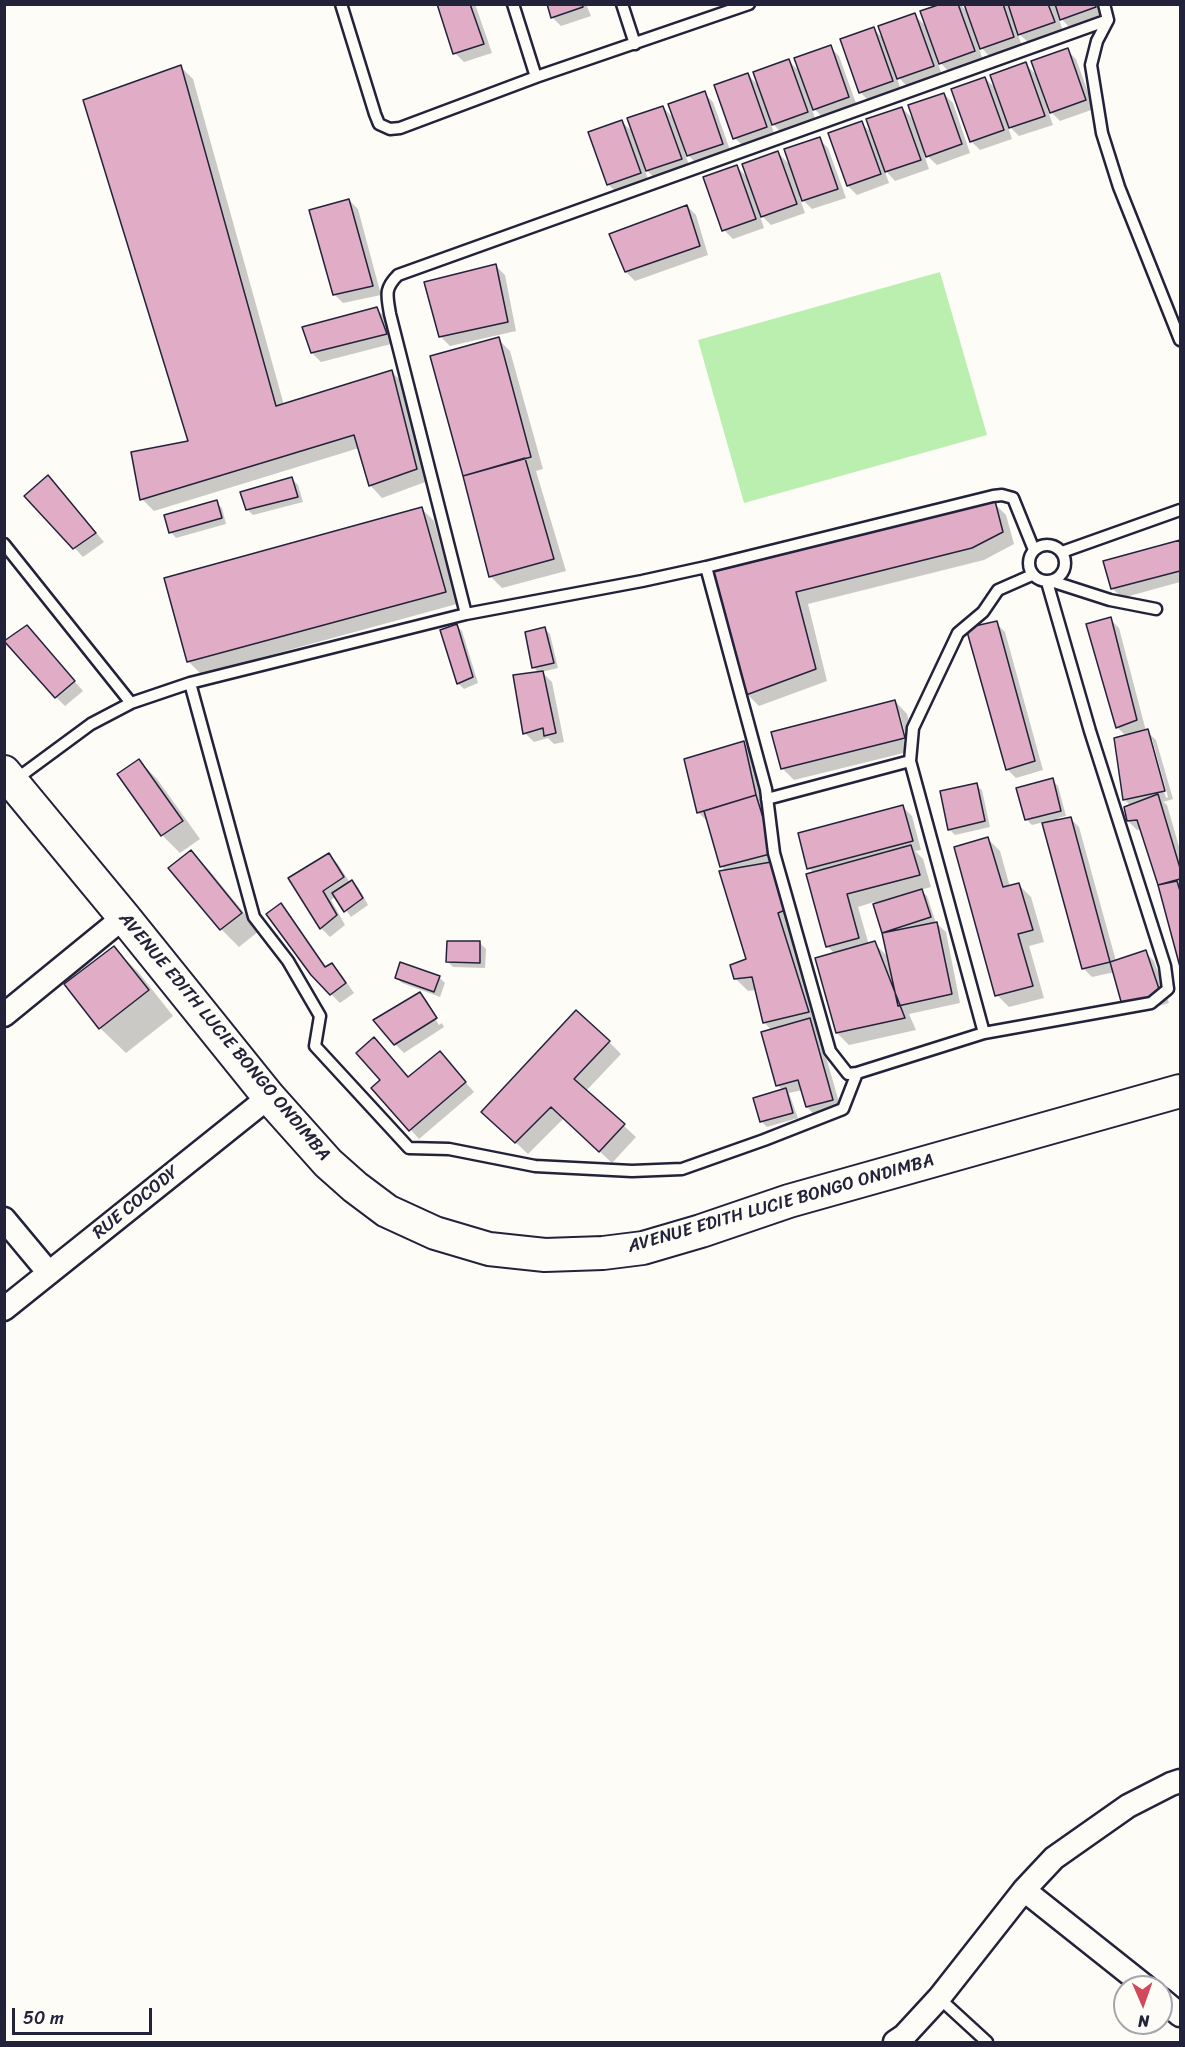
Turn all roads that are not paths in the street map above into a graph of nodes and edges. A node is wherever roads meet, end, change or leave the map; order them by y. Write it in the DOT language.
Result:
graph roads {
  1 [pos="341,4"];
  2 [pos="513,4"];
  3 [pos="622,4"];
  4 [pos="749,4"];
  5 [pos="1104,4"];
  6 [pos="734,7"];
  7 [pos="1108,20"];
  8 [pos="635,44"];
  9 [pos="536,77"];
  10 [pos="1180,340"];
  11 [pos="1180,510"];
  12 [pos="4,544"];
  13 [pos="1034,550"];
  14 [pos="1062,552"];
  15 [pos="706,567"];
  16 [pos="1032,575"];
  17 [pos="1049,581"];
  18 [pos="1156,609"];
  19 [pos="466,614"];
  20 [pos="190,683"];
  21 [pos="131,703"];
  22 [pos="910,762"];
  23 [pos="9,777"];
  24 [pos="767,799"];
  25 [pos="124,917"];
  26 [pos="4,1015"];
  27 [pos="984,1033"];
  28 [pos="857,1073"];
  29 [pos="1180,1091"];
  30 [pos="269,1097"];
  31 [pos="4,1219"];
  32 [pos="49,1273"];
  33 [pos="4,1309"];
  34 [pos="1180,1781"];
  35 [pos="1024,1890"];
  36 [pos="1131,1975"];
  37 [pos="939,1998"];
  38 [pos="904,2040"];
  39 [pos="987,2043"];
  1 -- 9 [label="lane"];
  2 -- 9 [label="lane"];
  3 -- 8 [label="lane"];
  4 -- 6 [label="lane"];
  5 -- 7 [label="lane"];
  6 -- 8 [label="lane"];
  7 -- 10 [label="lane"];
  7 -- 19 [label="lane"];
  8 -- 9 [label="lane"];
  11 -- 14 [label="lane"];
  12 -- 21 [label="lane"];
  13 -- 14 [label="lane"];
  13 -- 15 [label="lane"];
  13 -- 16 [label="lane"];
  14 -- 17 [label="lane"];
  15 -- 19 [label="lane"];
  15 -- 24 [label="lane"];
  16 -- 17 [label="lane"];
  16 -- 22 [label="lane"];
  17 -- 18 [label="lane"];
  17 -- 27 [label="lane"];
  19 -- 20 [label="lane"];
  20 -- 21 [label="lane"];
  20 -- 28 [label="lane"];
  21 -- 23 [label="lane"];
  22 -- 24 [label="lane"];
  22 -- 27 [label="lane"];
  23 -- 25 [label="main road, AVENUE EDITH LUCIE BONGO ONDIMBA"];
  24 -- 28 [label="lane"];
  25 -- 26 [label="street"];
  25 -- 30 [label="main road, AVENUE EDITH LUCIE BONGO ONDIMBA"];
  27 -- 28 [label="lane"];
  29 -- 30 [label="main road, AVENUE EDITH LUCIE BONGO ONDIMBA"];
  30 -- 32 [label="street, RUE COCODY"];
  31 -- 32 [label="street"];
  32 -- 33 [label="street, RUE COCODY"];
  34 -- 35 [label="street"];
  35 -- 36 [label="street"];
  35 -- 37 [label="street"];
  37 -- 38 [label="street"];
  37 -- 39 [label="lane"];
}
